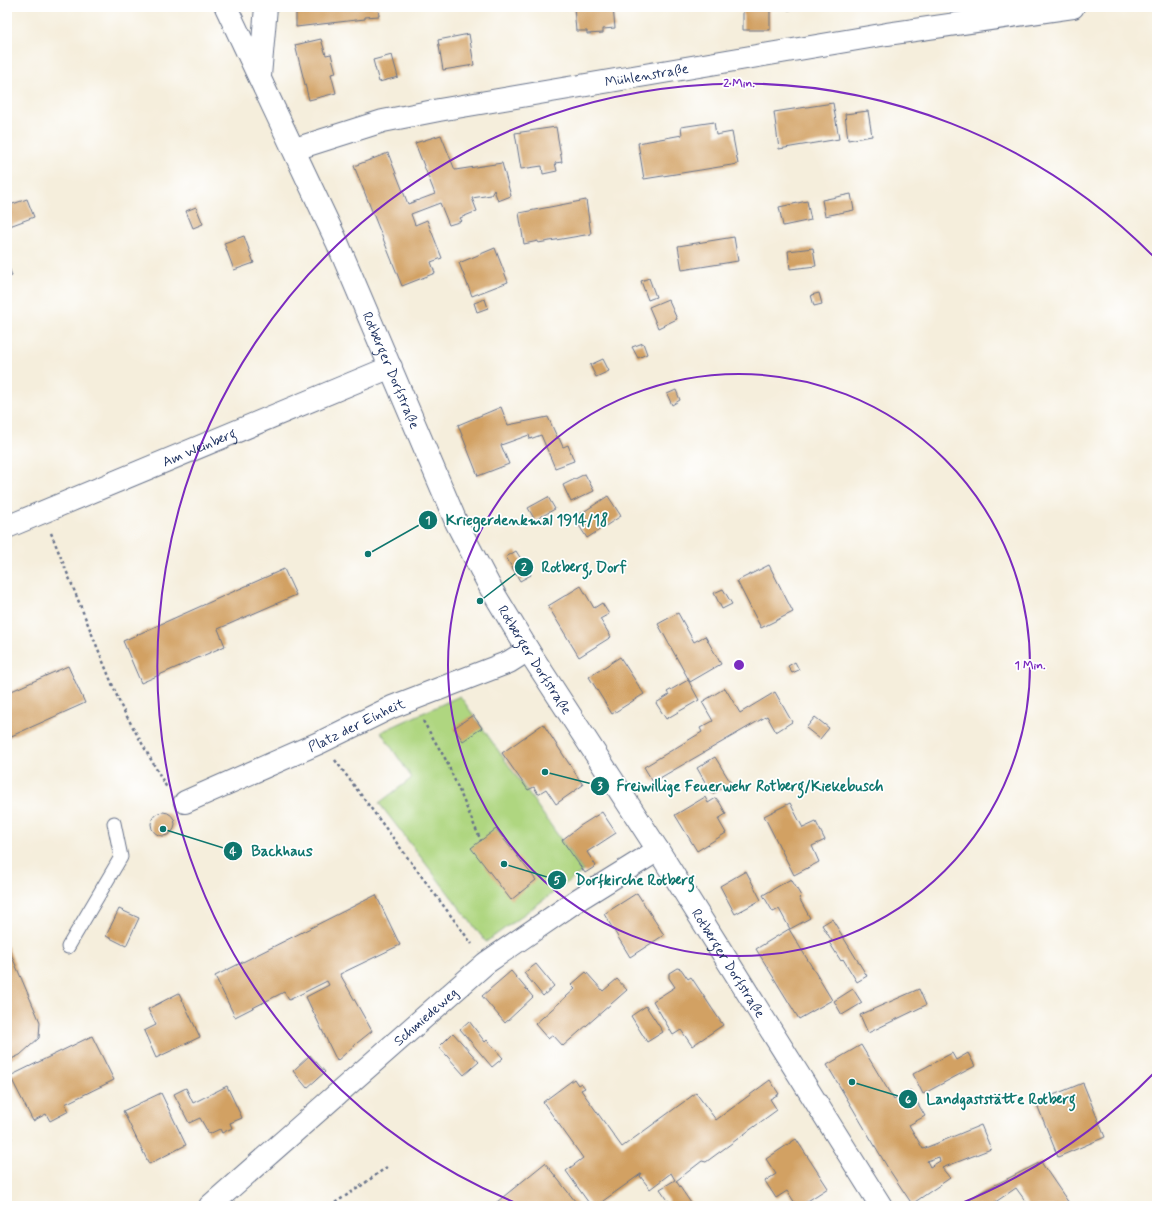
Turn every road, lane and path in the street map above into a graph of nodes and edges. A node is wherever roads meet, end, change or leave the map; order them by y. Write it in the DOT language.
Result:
graph roads {
  1 [pos="226,7"];
  2 [pos="266,7"];
  3 [pos="1073,7"];
  4 [pos="260,76"];
  5 [pos="294,149"];
  6 [pos="391,367"];
  7 [pos="43,512"];
  8 [pos="7,527"];
  9 [pos="528,650"];
  10 [pos="411,700"];
  11 [pos="321,742"];
  12 [pos="185,802"];
  13 [pos="114,823"];
  14 [pos="481,841"];
  15 [pos="658,850"];
  16 [pos="68,947"];
  17 [pos="486,964"];
  18 [pos="387,1167"];
  19 [pos="210,1206"];
  20 [pos="330,1206"];
  21 [pos="881,1206"];
  1 -- 4 [label="street, Rotberger Dorfstraße"];
  2 -- 4 [label="street"];
  3 -- 5 [label="street, Mühlenstraße"];
  4 -- 5 [label="street, Rotberger Dorfstraße"];
  5 -- 6 [label="street, Rotberger Dorfstraße"];
  6 -- 7 [label="street, Am Weinberg"];
  6 -- 9 [label="street, Rotberger Dorfstraße"];
  7 -- 8 [label="street, Am Weinberg"];
  7 -- 12 [label="path"];
  9 -- 10 [label="street, Platz der Einheit"];
  9 -- 15 [label="street, Rotberger Dorfstraße"];
  10 -- 11 [label="street, Platz der Einheit"];
  10 -- 14 [label="path"];
  11 -- 12 [label="street, Platz der Einheit"];
  11 -- 17 [label="path"];
  13 -- 16 [label="lane"];
  15 -- 17 [label="street, Schmiedeweg"];
  15 -- 21 [label="street, Rotberger Dorfstraße"];
  17 -- 19 [label="street, Schmiedeweg"];
  18 -- 20 [label="path"];
}
